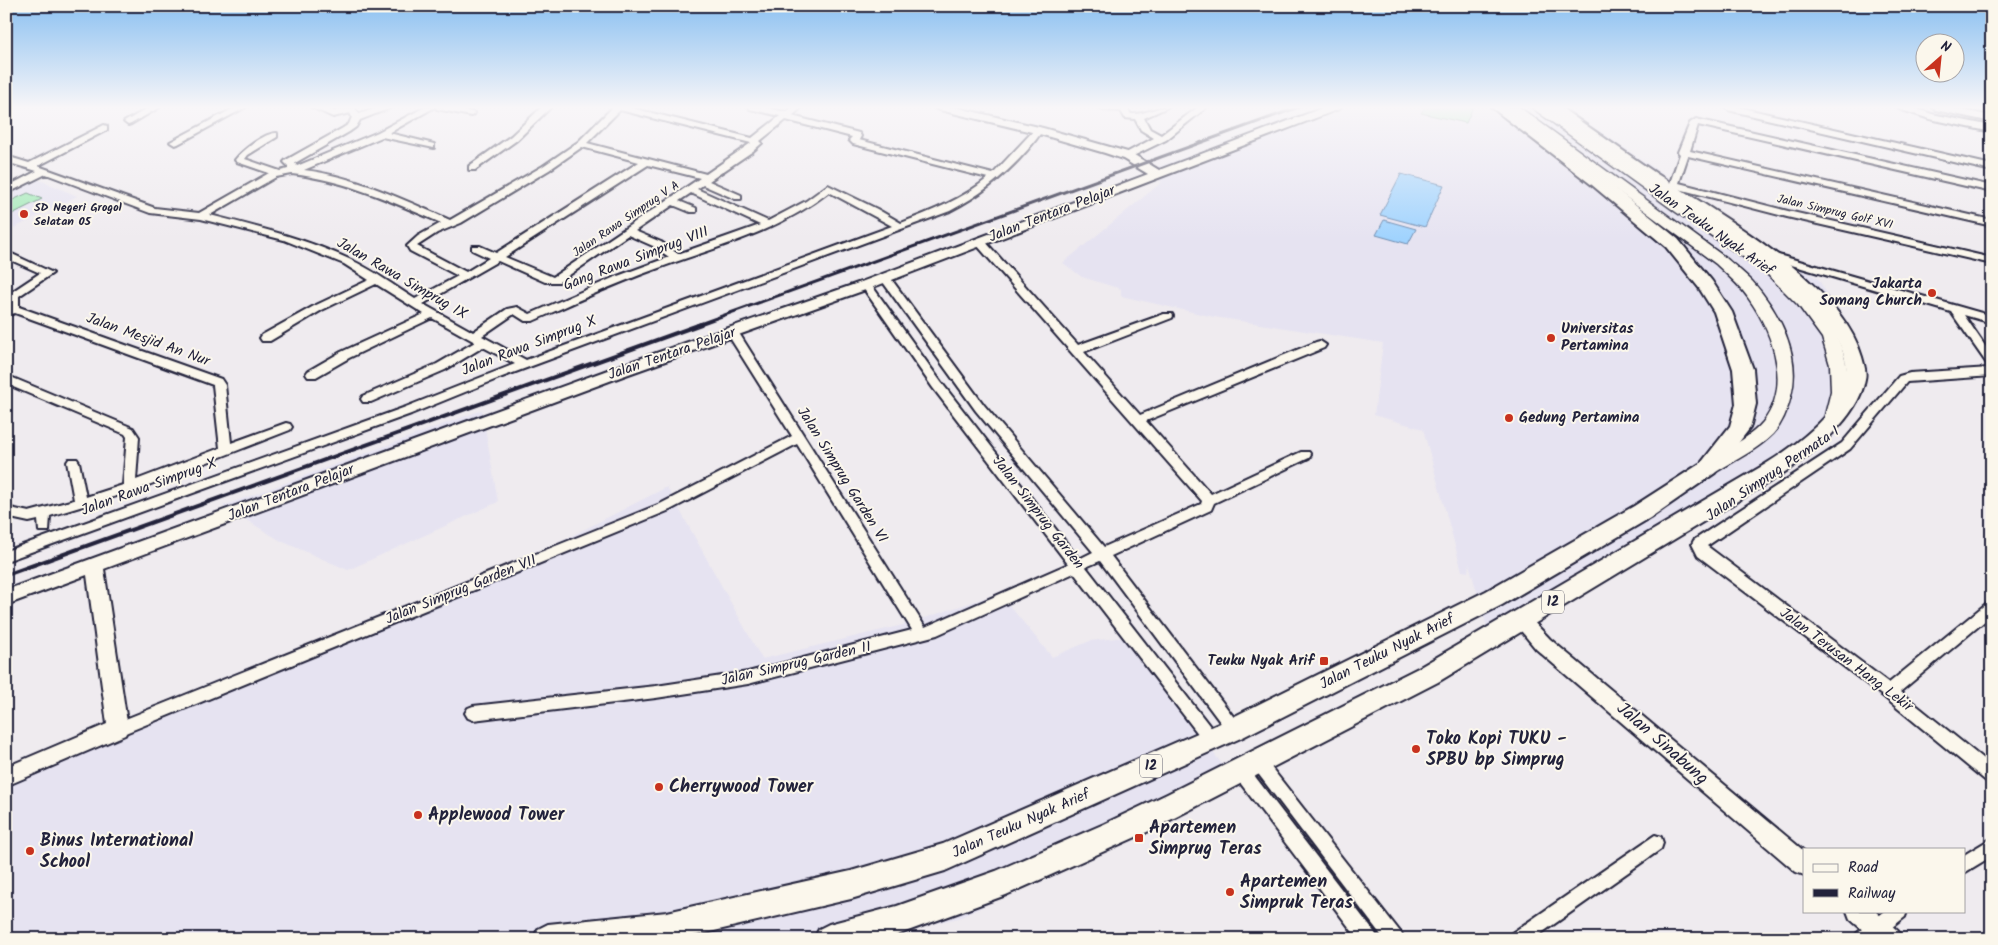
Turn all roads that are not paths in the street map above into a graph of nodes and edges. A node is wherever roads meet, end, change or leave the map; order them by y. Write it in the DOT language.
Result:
graph roads {
  1 [pos="59,151"];
  2 [pos="248,151"];
  3 [pos="308,151"];
  4 [pos="339,151"];
  5 [pos="496,151"];
  6 [pos="571,151"];
  7 [pos="609,151"];
  8 [pos="748,151"];
  9 [pos="890,151"];
  10 [pos="1021,151"];
  11 [pos="1110,151"];
  12 [pos="1137,151"];
  13 [pos="1218,151"];
  14 [pos="1557,151"];
  15 [pos="1571,151"];
  16 [pos="1599,151"];
  17 [pos="1617,151"];
  18 [pos="1824,151"];
  19 [pos="1919,151"];
  20 [pos="1683,152"];
  21 [pos="1127,156"];
  22 [pos="6,159"];
  23 [pos="647,161"];
  24 [pos="30,166"];
  25 [pos="472,168"];
  26 [pos="1992,168"];
  27 [pos="45,171"];
  28 [pos="292,171"];
  29 [pos="277,173"];
  30 [pos="1157,174"];
  31 [pos="994,177"];
  32 [pos="707,180"];
  33 [pos="1670,186"];
  34 [pos="1992,189"];
  35 [pos="691,190"];
  36 [pos="6,191"];
  37 [pos="738,197"];
  38 [pos="674,202"];
  39 [pos="693,210"];
  40 [pos="201,216"];
  41 [pos="449,223"];
  42 [pos="1992,223"];
  43 [pos="769,225"];
  44 [pos="901,227"];
  45 [pos="629,232"];
  46 [pos="980,242"];
  47 [pos="476,248"];
  48 [pos="1768,255"];
  49 [pos="10,256"];
  50 [pos="498,258"];
  51 [pos="677,258"];
  52 [pos="1992,261"];
  53 [pos="466,276"];
  54 [pos="885,278"];
  55 [pos="377,280"];
  56 [pos="866,285"];
  57 [pos="415,304"];
  58 [pos="1955,310"];
  59 [pos="10,311"];
  60 [pos="432,314"];
  61 [pos="1168,316"];
  62 [pos="1992,320"];
  63 [pos="734,333"];
  64 [pos="266,338"];
  65 [pos="478,339"];
  66 [pos="1320,345"];
  67 [pos="1077,350"];
  68 [pos="526,364"];
  69 [pos="1992,365"];
  70 [pos="1992,372"];
  71 [pos="312,374"];
  72 [pos="958,378"];
  73 [pos="6,379"];
  74 [pos="937,385"];
  75 [pos="367,399"];
  76 [pos="980,408"];
  77 [pos="961,414"];
  78 [pos="1833,419"];
  79 [pos="1138,420"];
  80 [pos="286,428"];
  81 [pos="799,438"];
  82 [pos="226,451"];
  83 [pos="1305,455"];
  84 [pos="74,462"];
  85 [pos="1708,468"];
  86 [pos="129,488"];
  87 [pos="1209,500"];
  88 [pos="81,503"];
  89 [pos="6,512"];
  90 [pos="44,513"];
  91 [pos="44,527"];
  92 [pos="1699,547"];
  93 [pos="1102,554"];
  94 [pos="6,556"];
  95 [pos="1078,565"];
  96 [pos="95,566"];
  97 [pos="6,598"];
  98 [pos="1992,607"];
  99 [pos="1522,621"];
  100 [pos="922,634"];
  101 [pos="1889,692"];
  102 [pos="473,713"];
  103 [pos="117,724"];
  104 [pos="1223,734"];
  105 [pos="1250,766"];
  106 [pos="6,772"];
  107 [pos="1992,776"];
  108 [pos="6,777"];
  109 [pos="1655,843"];
  110 [pos="1992,846"];
  111 [pos="1803,864"];
  112 [pos="1966,864"];
  113 [pos="1859,912"];
  114 [pos="1898,912"];
  115 [pos="1877,935"];
  116 [pos="548,939"];
  117 [pos="828,939"];
  118 [pos="1369,939"];
  119 [pos="1395,939"];
  120 [pos="1518,939"];
  1 -- 24 [label="street"];
  2 -- 29 [label="street"];
  3 -- 28 [label="street"];
  4 -- 28 [label="street"];
  5 -- 25 [label="street"];
  6 -- 41 [label="street"];
  7 -- 23 [label="street"];
  8 -- 32 [label="street, Jalan Rawa Simprug V A"];
  9 -- 31 [label="street"];
  10 -- 31 [label="street, Jalan Rawa Simprug X"];
  11 -- 21 [label="street"];
  12 -- 21 [label="street"];
  13 -- 30 [label="street, Jalan Tentara Pelajar"];
  14 -- 85 [label="highway"];
  15 -- 85 [label="main road, Jalan Teuku Nyak Arief / 12"];
  16 -- 78 [label="main road, Jalan Teuku Nyak Arief"];
  17 -- 33 [label="highway"];
  18 -- 34 [label="street"];
  19 -- 26 [label="street"];
  20 -- 33 [label="street"];
  20 -- 42 [label="street"];
  21 -- 30 [label="street"];
  22 -- 24 [label="street, Jalan Rawa Simprug IX"];
  23 -- 32 [label="street"];
  23 -- 50 [label="street"];
  24 -- 27 [label="street, Jalan Rawa Simprug IX"];
  27 -- 36 [label="street"];
  27 -- 40 [label="street, Jalan Rawa Simprug IX"];
  28 -- 29 [label="street"];
  28 -- 41 [label="street"];
  29 -- 40 [label="street"];
  30 -- 46 [label="street, Jalan Tentara Pelajar"];
  31 -- 44 [label="street, Jalan Rawa Simprug X"];
  32 -- 35 [label="street, Jalan Rawa Simprug V A"];
  32 -- 37 [label="street"];
  33 -- 48 [label="highway"];
  33 -- 52 [label="street, Jalan Simprug Golf XVI"];
  35 -- 38 [label="street, Jalan Rawa Simprug V A"];
  35 -- 43 [label="street"];
  38 -- 39 [label="street"];
  38 -- 45 [label="street, Jalan Rawa Simprug V A"];
  40 -- 55 [label="street, Jalan Rawa Simprug IX"];
  41 -- 53 [label="street"];
  43 -- 44 [label="street, Gang Rawa Simprug VIII"];
  43 -- 51 [label="street, Gang Rawa Simprug VIII"];
  44 -- 68 [label="street, Jalan Rawa Simprug X"];
  45 -- 50 [label="street, Jalan Rawa Simprug V A"];
  45 -- 51 [label="street"];
  46 -- 54 [label="street, Jalan Tentara Pelajar"];
  46 -- 67 [label="street"];
  47 -- 50 [label="street"];
  48 -- 58 [label="street"];
  48 -- 78 [label="highway"];
  49 -- 59 [label="street"];
  50 -- 53 [label="street"];
  51 -- 65 [label="street, Gang Rawa Simprug VIII"];
  53 -- 57 [label="street"];
  54 -- 56 [label="street, Jalan Tentara Pelajar"];
  54 -- 72 [label="street, Jalan Simprug Garden"];
  55 -- 57 [label="street, Jalan Rawa Simprug IX"];
  55 -- 64 [label="street"];
  56 -- 63 [label="street, Jalan Tentara Pelajar"];
  56 -- 74 [label="street, Jalan Simprug Garden"];
  57 -- 60 [label="street, Jalan Rawa Simprug IX"];
  58 -- 62 [label="street"];
  58 -- 69 [label="street"];
  59 -- 82 [label="street, Jalan Mesjid An Nur"];
  60 -- 65 [label="street, Jalan Rawa Simprug IX"];
  60 -- 71 [label="street"];
  61 -- 67 [label="street"];
  63 -- 81 [label="street, Jalan Simprug Garden VI"];
  63 -- 96 [label="street, Jalan Tentara Pelajar"];
  65 -- 68 [label="street, Jalan Rawa Simprug IX"];
  65 -- 75 [label="street"];
  66 -- 79 [label="street"];
  67 -- 79 [label="street"];
  68 -- 94 [label="street, Jalan Rawa Simprug X"];
  70 -- 92 [label="street, Jalan Simprug Permata I"];
  72 -- 74 [label="street"];
  72 -- 76 [label="street, Jalan Simprug Garden"];
  73 -- 86 [label="street"];
  74 -- 77 [label="street, Jalan Simprug Garden"];
  76 -- 77 [label="street"];
  76 -- 93 [label="street, Jalan Simprug Garden"];
  77 -- 95 [label="street, Jalan Simprug Garden"];
  78 -- 99 [label="highway, Jalan Teuku Nyak Arief / 12"];
  79 -- 87 [label="street"];
  80 -- 82 [label="street"];
  81 -- 100 [label="street, Jalan Simprug Garden VI"];
  81 -- 103 [label="street, Jalan Simprug Garden VII"];
  82 -- 86 [label="street"];
  83 -- 87 [label="street, Jalan Simprug Garden"];
  84 -- 88 [label="street"];
  85 -- 104 [label="highway, Jalan Teuku Nyak Arief / 12"];
  86 -- 88 [label="street"];
  87 -- 93 [label="street, Jalan Simprug Garden"];
  88 -- 90 [label="street"];
  89 -- 90 [label="street"];
  90 -- 91 [label="street"];
  92 -- 101 [label="street, Jalan Terusan Hang Lekir"];
  93 -- 95 [label="street, Jalan Simprug Garden II"];
  93 -- 104 [label="street, Jalan Simprug Garden"];
  95 -- 100 [label="street, Jalan Simprug Garden II"];
  95 -- 104 [label="street, Jalan Simprug Garden"];
  96 -- 97 [label="street, Jalan Tentara Pelajar"];
  96 -- 103 [label="street"];
  98 -- 101 [label="street"];
  99 -- 105 [label="highway, Jalan Teuku Nyak Arief / 12"];
  99 -- 111 [label="street, Jalan Sinabung"];
  100 -- 102 [label="street, Jalan Simprug Garden II"];
  101 -- 107 [label="street, Jalan Terusan Hang Lekir"];
  103 -- 106 [label="street"];
  103 -- 108 [label="street"];
  104 -- 116 [label="highway, Jalan Teuku Nyak Arief / 12"];
  105 -- 117 [label="highway, Jalan Teuku Nyak Arief / 12"];
  105 -- 118 [label="street"];
  105 -- 119 [label="street"];
  109 -- 120 [label="street"];
  110 -- 112 [label="street"];
  113 -- 115 [label="street"];
  114 -- 115 [label="street"];
}
